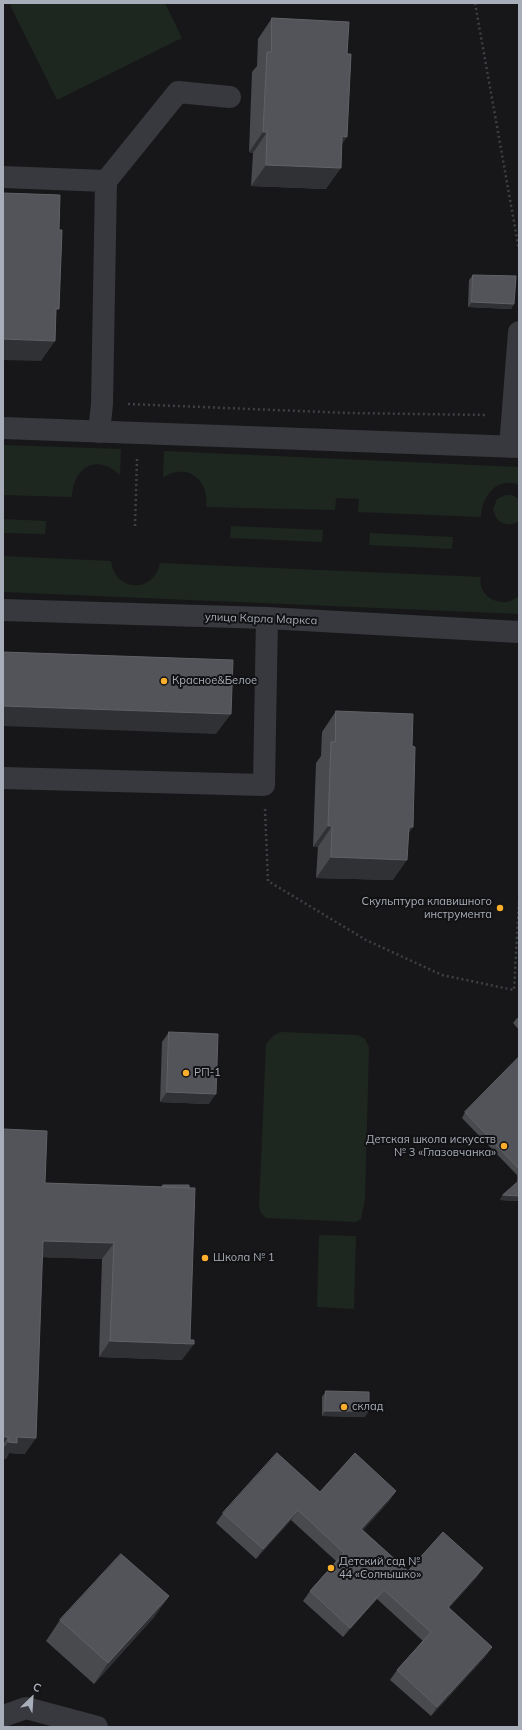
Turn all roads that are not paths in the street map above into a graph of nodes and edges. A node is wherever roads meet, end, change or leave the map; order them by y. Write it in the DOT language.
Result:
graph roads {
  1 [pos="230,97"];
  2 [pos="3,177"];
  3 [pos="106,181"];
  4 [pos="519,332"];
  5 [pos="3,428"];
  6 [pos="99,432"];
  7 [pos="514,447"];
  8 [pos="3,610"];
  9 [pos="267,618"];
  10 [pos="519,632"];
  11 [pos="3,778"];
  12 [pos="3,1716"];
  13 [pos="96,1727"];
  1 -- 3 [label="street"];
  2 -- 3 [label="street"];
  3 -- 6 [label="street"];
  4 -- 7 [label="street"];
  5 -- 6 [label="street"];
  6 -- 7 [label="street"];
  8 -- 9 [label="street, улица Карла Маркса"];
  9 -- 10 [label="street, улица Карла Маркса"];
  9 -- 11 [label="street"];
  12 -- 13 [label="street"];
}
